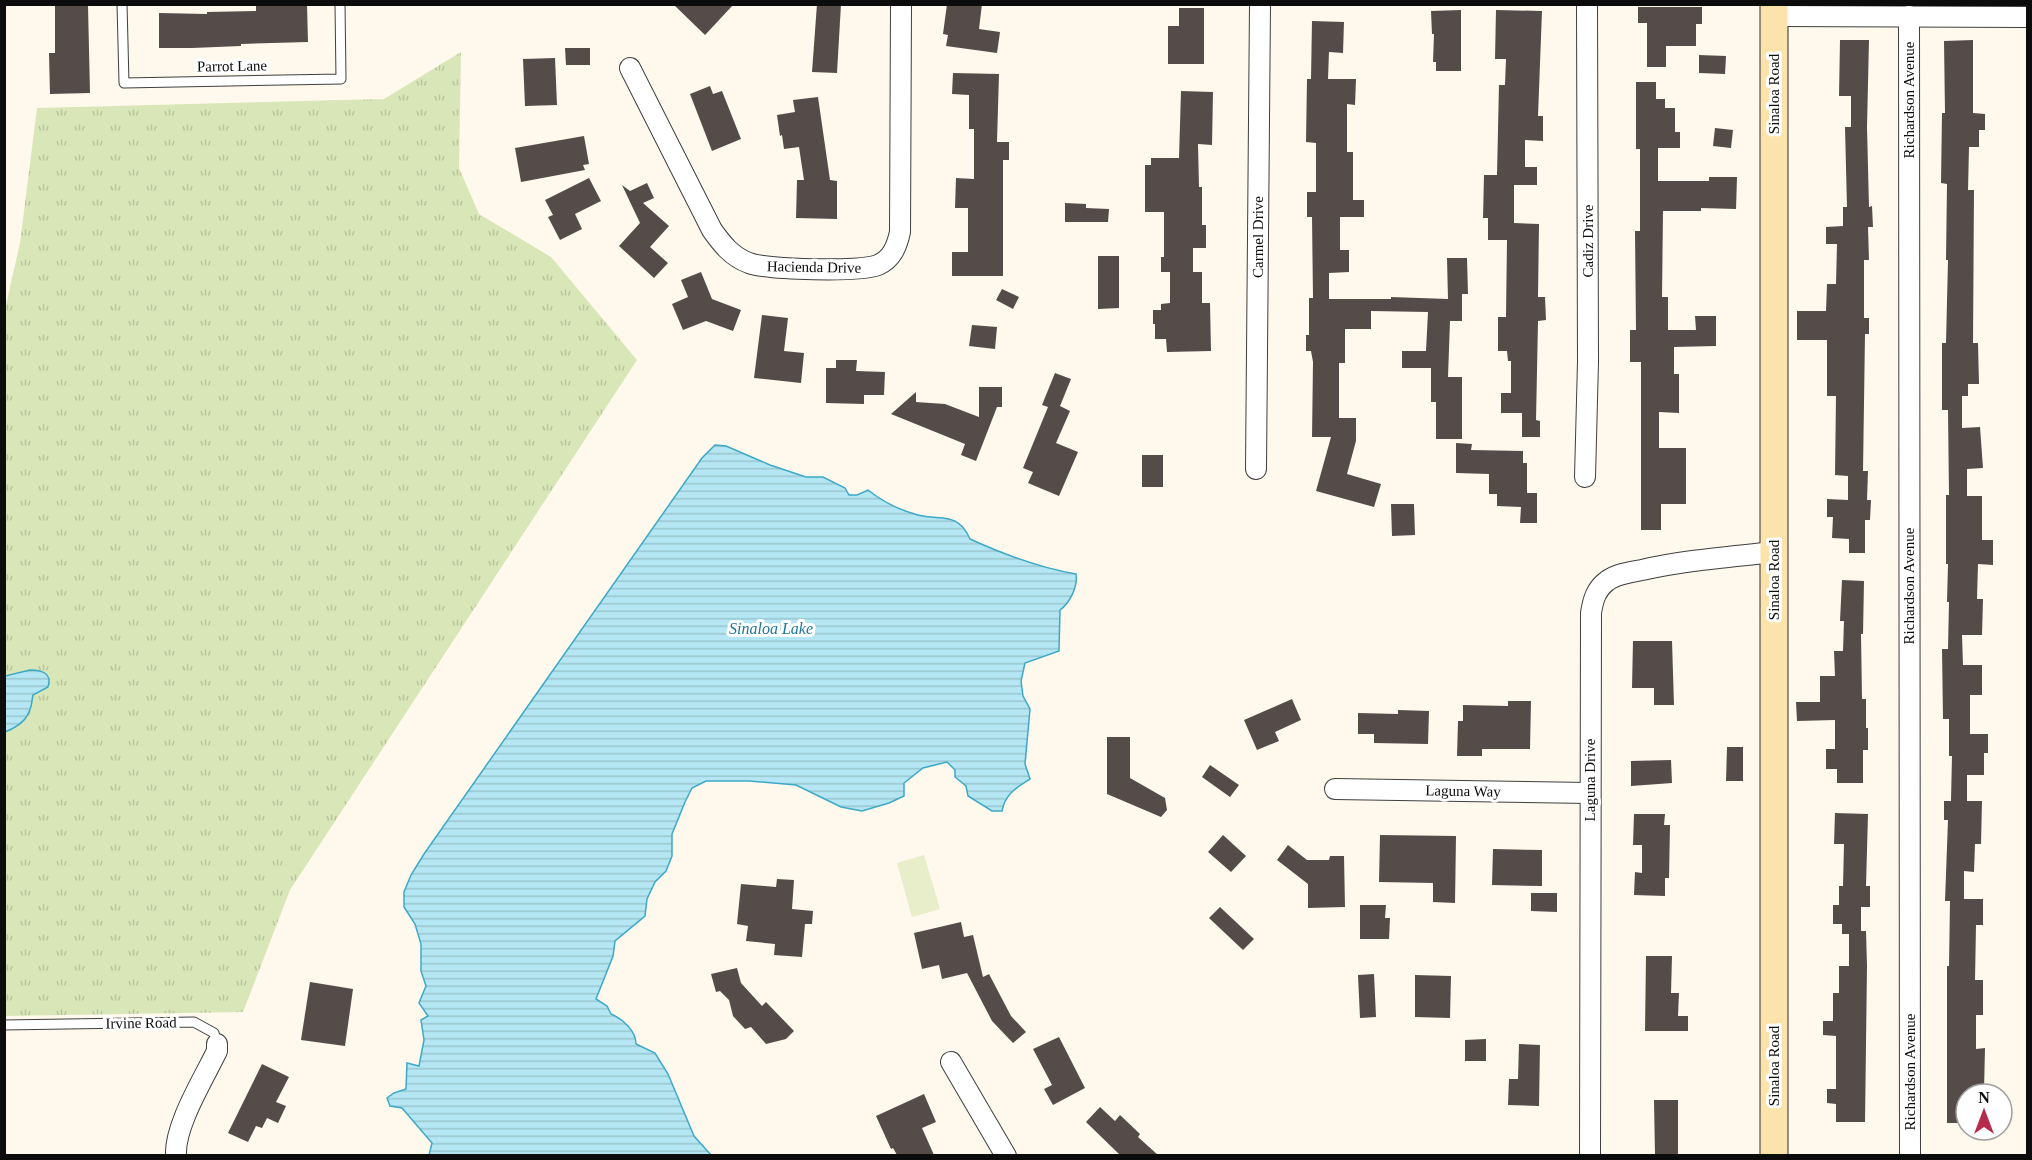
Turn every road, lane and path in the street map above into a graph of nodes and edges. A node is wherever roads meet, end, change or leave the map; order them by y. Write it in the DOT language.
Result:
graph roads {
  1 [pos="122,4"];
  2 [pos="340,4"];
  3 [pos="900,4"];
  4 [pos="1260,4"];
  5 [pos="1587,4"];
  6 [pos="1774,10"];
  7 [pos="1909,16"];
  8 [pos="2028,17"];
  9 [pos="630,69"];
  10 [pos="1256,469"];
  11 [pos="1585,477"];
  12 [pos="1774,552"];
  13 [pos="1335,789"];
  14 [pos="1590,793"];
  15 [pos="4,1025"];
  16 [pos="217,1044"];
  17 [pos="951,1062"];
  18 [pos="176,1155"];
  19 [pos="1006,1155"];
  20 [pos="1590,1155"];
  21 [pos="1774,1155"];
  22 [pos="1910,1155"];
  1 -- 2 [label="lane, Parrot Lane"];
  3 -- 9 [label="street, Hacienda Drive"];
  4 -- 10 [label="street, Carmel Drive"];
  5 -- 11 [label="street, Cadiz Drive"];
  6 -- 7 [label="street"];
  6 -- 12 [label="street, Sinaloa Road"];
  7 -- 8 [label="street"];
  7 -- 22 [label="street, Richardson Avenue"];
  12 -- 14 [label="street, Laguna Drive"];
  12 -- 21 [label="street, Sinaloa Road"];
  13 -- 14 [label="street, Laguna Way"];
  14 -- 20 [label="street, Laguna Drive"];
  15 -- 16 [label="lane, Irvine Road"];
  16 -- 18 [label="street, Irvine Road"];
  17 -- 19 [label="street"];
}
